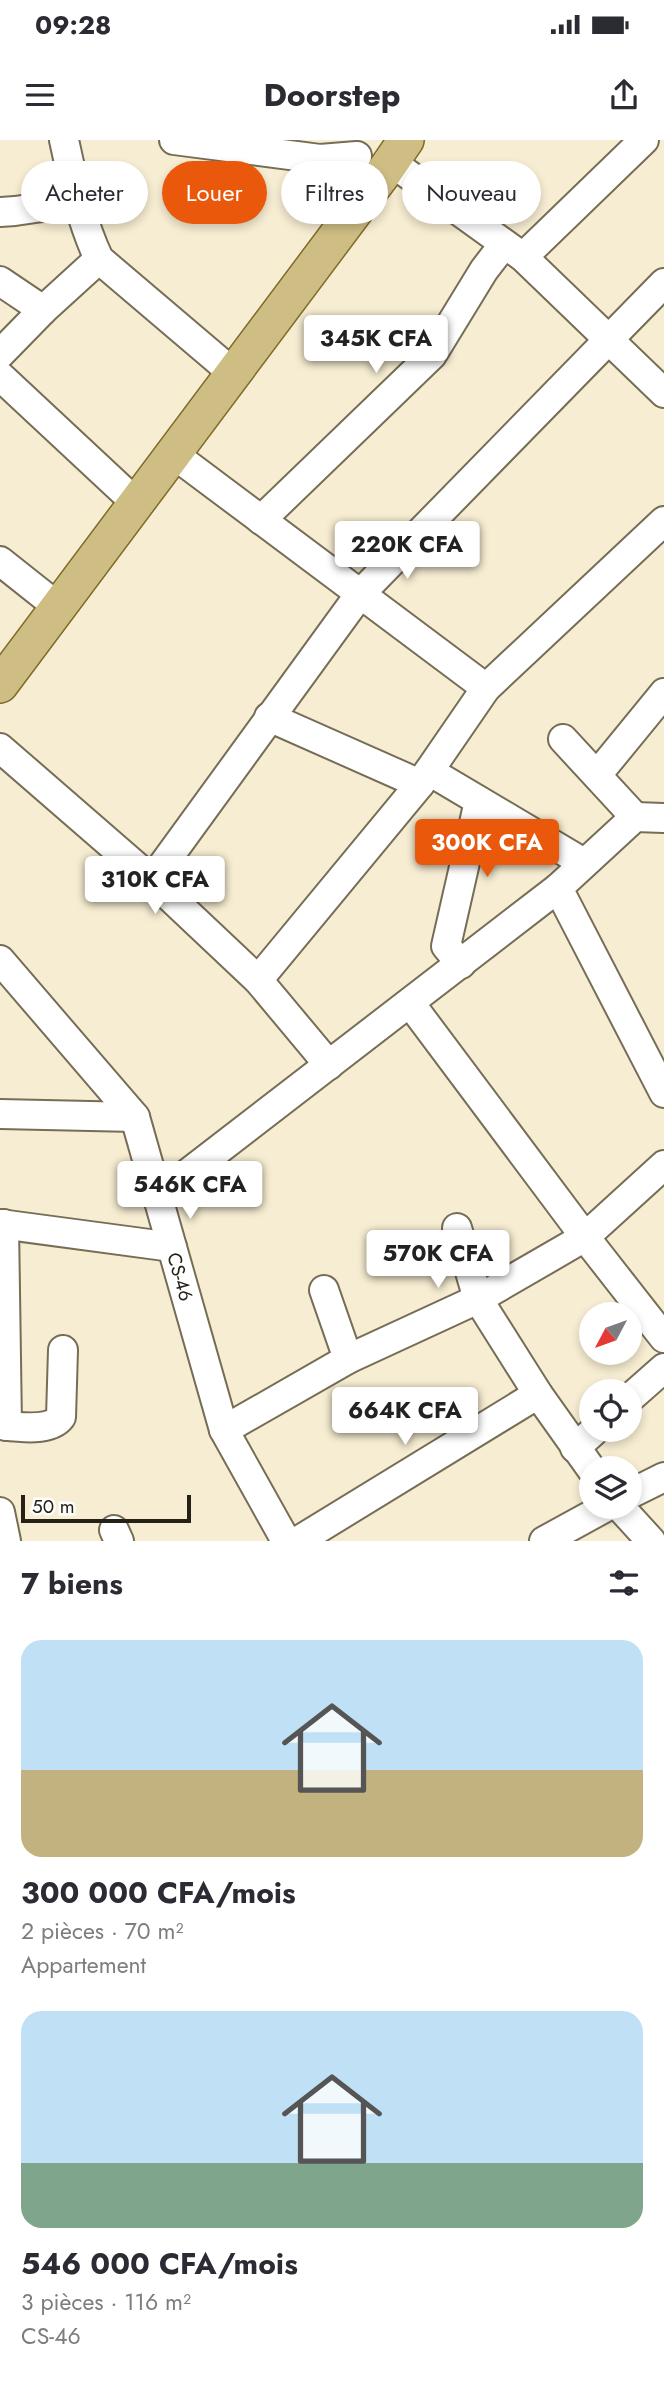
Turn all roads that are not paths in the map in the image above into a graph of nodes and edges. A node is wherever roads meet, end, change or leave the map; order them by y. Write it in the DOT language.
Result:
graph roads {
  1 [pos="64,140"];
  2 [pos="174,140"];
  3 [pos="644,140"];
  4 [pos="375,155"];
  5 [pos="68,161"];
  6 [pos="21,209"];
  7 [pos="0,212"];
  8 [pos="84,224"];
  9 [pos="513,250"];
  10 [pos="99,259"];
  11 [pos="0,281"];
  12 [pos="664,283"];
  13 [pos="43,310"];
  14 [pos="608,339"];
  15 [pos="0,354"];
  16 [pos="233,373"];
  17 [pos="0,376"];
  18 [pos="664,393"];
  19 [pos="172,453"];
  20 [pos="135,502"];
  21 [pos="261,520"];
  22 [pos="664,521"];
  23 [pos="0,561"];
  24 [pos="360,594"];
  25 [pos="58,607"];
  26 [pos="0,684"];
  27 [pos="486,688"];
  28 [pos="664,693"];
  29 [pos="269,717"];
  30 [pos="563,739"];
  31 [pos="0,748"];
  32 [pos="597,775"];
  33 [pos="424,778"];
  34 [pos="480,801"];
  35 [pos="635,817"];
  36 [pos="664,818"];
  37 [pos="584,863"];
  38 [pos="152,880"];
  39 [pos="558,888"];
  40 [pos="0,960"];
  41 [pos="461,964"];
  42 [pos="258,980"];
  43 [pos="411,1003"];
  44 [pos="329,1065"];
  45 [pos="664,1093"];
  46 [pos="0,1114"];
  47 [pos="135,1117"];
  48 [pos="664,1165"];
  49 [pos="157,1197"];
  50 [pos="2,1224"];
  51 [pos="457,1228"];
  52 [pos="585,1237"];
  53 [pos="172,1247"];
  54 [pos="324,1290"];
  55 [pos="478,1299"];
  56 [pos="664,1338"];
  57 [pos="63,1350"];
  58 [pos="348,1359"];
  59 [pos="664,1368"];
  60 [pos="642,1387"];
  61 [pos="538,1394"];
  62 [pos="3,1425"];
  63 [pos="224,1430"];
  64 [pos="579,1433"];
  65 [pos="664,1477"];
  66 [pos="642,1488"];
  67 [pos="0,1513"];
  68 [pos="584,1519"];
  69 [pos="631,1519"];
  70 [pos="6,1541"];
  71 [pos="286,1541"];
  72 [pos="298,1541"];
  73 [pos="544,1541"];
  74 [pos="651,1541"];
  1 -- 5 [label="street"];
  2 -- 4 [label="street"];
  3 -- 9 [label="street"];
  4 -- 9 [label="street"];
  4 -- 16 [label="main road"];
  6 -- 7 [label="street"];
  8 -- 10 [label="street"];
  9 -- 14 [label="street"];
  9 -- 21 [label="street"];
  10 -- 13 [label="street"];
  10 -- 16 [label="street"];
  11 -- 13 [label="street"];
  12 -- 14 [label="street"];
  13 -- 15 [label="street"];
  14 -- 18 [label="street"];
  14 -- 24 [label="street"];
  16 -- 19 [label="main road"];
  17 -- 20 [label="street"];
  19 -- 20 [label="main road"];
  19 -- 21 [label="street"];
  20 -- 25 [label="main road"];
  21 -- 24 [label="street"];
  22 -- 27 [label="street"];
  23 -- 25 [label="street"];
  24 -- 27 [label="street"];
  24 -- 29 [label="street"];
  25 -- 26 [label="main road"];
  27 -- 33 [label="street"];
  28 -- 32 [label="street"];
  29 -- 33 [label="street"];
  29 -- 38 [label="street"];
  30 -- 32 [label="street"];
  31 -- 38 [label="street"];
  32 -- 35 [label="street"];
  33 -- 34 [label="street"];
  33 -- 42 [label="street"];
  34 -- 37 [label="street"];
  34 -- 41 [label="street"];
  35 -- 36 [label="street"];
  35 -- 37 [label="street"];
  37 -- 39 [label="street"];
  38 -- 42 [label="street"];
  39 -- 41 [label="street"];
  39 -- 45 [label="street"];
  40 -- 47 [label="street, CS-46"];
  41 -- 43 [label="street"];
  42 -- 44 [label="street"];
  43 -- 44 [label="street"];
  43 -- 52 [label="street"];
  44 -- 49 [label="street"];
  46 -- 47 [label="street"];
  47 -- 49 [label="street, CS-46"];
  48 -- 52 [label="street"];
  49 -- 53 [label="street, CS-46"];
  50 -- 53 [label="street"];
  50 -- 62 [label="street"];
  51 -- 55 [label="street"];
  52 -- 55 [label="street"];
  52 -- 56 [label="street"];
  53 -- 63 [label="street, CS-46"];
  54 -- 58 [label="street"];
  55 -- 58 [label="street"];
  55 -- 61 [label="street"];
  57 -- 62 [label="street"];
  58 -- 63 [label="street"];
  59 -- 60 [label="street"];
  61 -- 64 [label="street"];
  61 -- 72 [label="street"];
  63 -- 71 [label="street, CS-46"];
  65 -- 66 [label="street"];
  67 -- 70 [label="street"];
  68 -- 73 [label="street"];
  69 -- 74 [label="street"];
}
